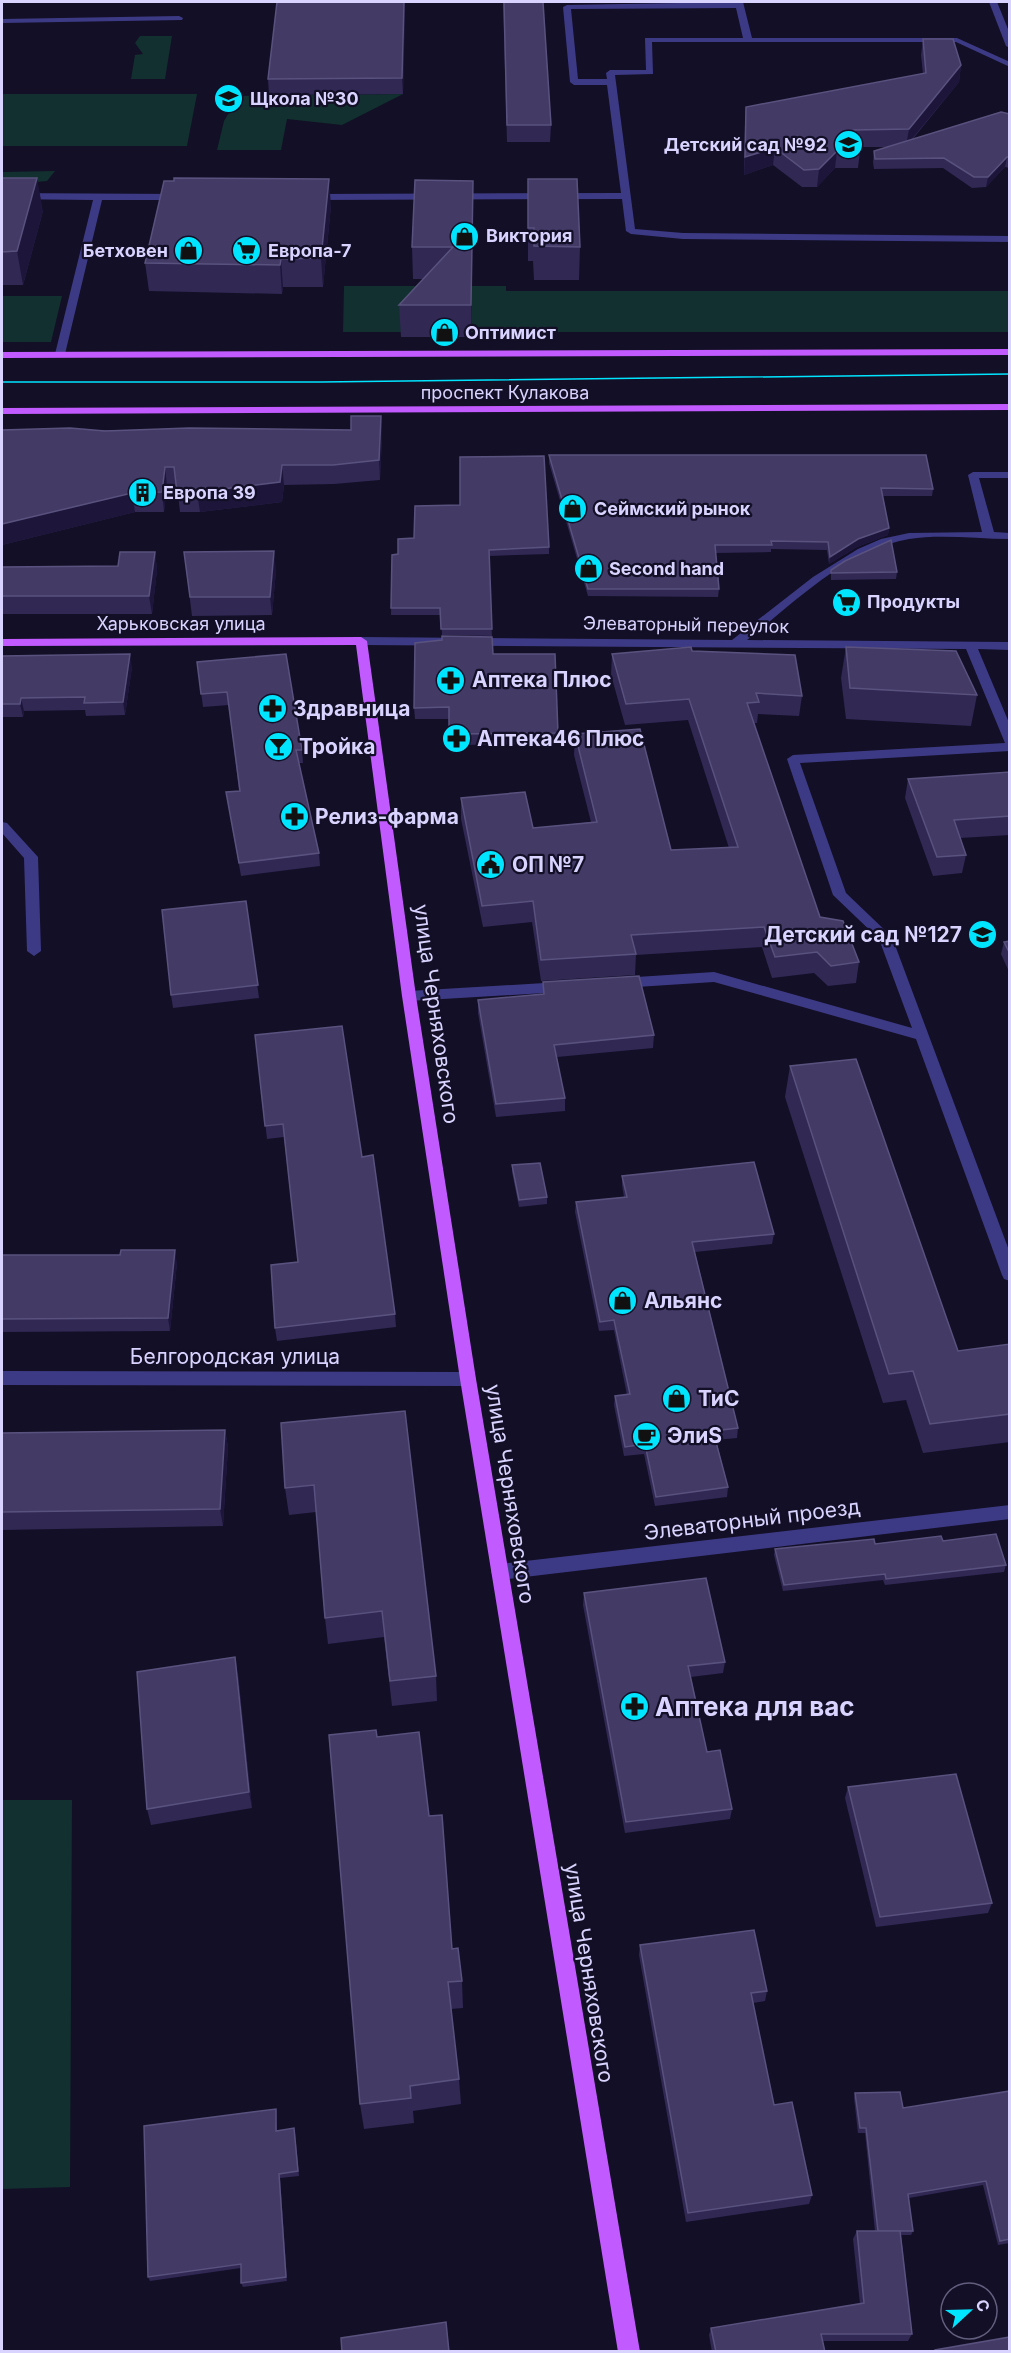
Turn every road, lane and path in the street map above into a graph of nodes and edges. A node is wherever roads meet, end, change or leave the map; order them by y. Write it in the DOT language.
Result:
graph roads {
  1 [pos="993,2"];
  2 [pos="739,4"];
  3 [pos="179,18"];
  4 [pos="2,21"];
  5 [pos="748,40"];
  6 [pos="1010,45"];
  7 [pos="1010,65"];
  8 [pos="611,82"];
  9 [pos="2,196"];
  10 [pos="626,196"];
  11 [pos="98,197"];
  12 [pos="192,197"];
  13 [pos="297,197"];
  14 [pos="1010,239"];
  15 [pos="1010,352"];
  16 [pos="60,354"];
  17 [pos="2,355"];
  18 [pos="1010,407"];
  19 [pos="2,411"];
  20 [pos="1010,475"];
  21 [pos="989,536"];
  22 [pos="1010,536"];
  23 [pos="362,641"];
  24 [pos="2,643"];
  25 [pos="735,644"];
  26 [pos="971,646"];
  27 [pos="1010,646"];
  28 [pos="1010,741"];
  29 [pos="1010,747"];
  30 [pos="2,826"];
  31 [pos="34,951"];
  32 [pos="608,984"];
  33 [pos="573,986"];
  34 [pos="409,996"];
  35 [pos="919,1035"];
  36 [pos="1010,1275"];
  37 [pos="2,1378"];
  38 [pos="468,1379"];
  39 [pos="1010,1512"];
  40 [pos="500,1572"];
  41 [pos="629,2352"];
  1 -- 6 [label="street"];
  2 -- 5 [label="street"];
  2 -- 8 [label="street"];
  3 -- 4 [label="street"];
  5 -- 7 [label="street"];
  5 -- 8 [label="street"];
  8 -- 10 [label="street"];
  9 -- 11 [label="street"];
  10 -- 13 [label="street"];
  10 -- 14 [label="street"];
  11 -- 12 [label="street"];
  11 -- 16 [label="street"];
  15 -- 16 [label="main road, проспект Кулакова"];
  16 -- 17 [label="main road, проспект Кулакова"];
  18 -- 19 [label="main road, проспект Кулакова"];
  20 -- 21 [label="street"];
  21 -- 22 [label="street"];
  21 -- 25 [label="street"];
  23 -- 24 [label="main road, Харьковская улица"];
  23 -- 25 [label="street, Элеваторный переулок"];
  23 -- 34 [label="main road, улица Черняховского"];
  25 -- 26 [label="street, Элеваторный переулок"];
  26 -- 27 [label="street, Элеваторный переулок"];
  26 -- 28 [label="street"];
  29 -- 35 [label="street"];
  30 -- 31 [label="street"];
  32 -- 35 [label="street"];
  33 -- 34 [label="street"];
  34 -- 38 [label="main road, улица Черняховского"];
  35 -- 36 [label="street"];
  37 -- 38 [label="street, Белгородская улица"];
  38 -- 40 [label="main road, улица Черняховского"];
  39 -- 40 [label="street, Элеваторный проезд"];
  40 -- 41 [label="main road, улица Черняховского"];
}
